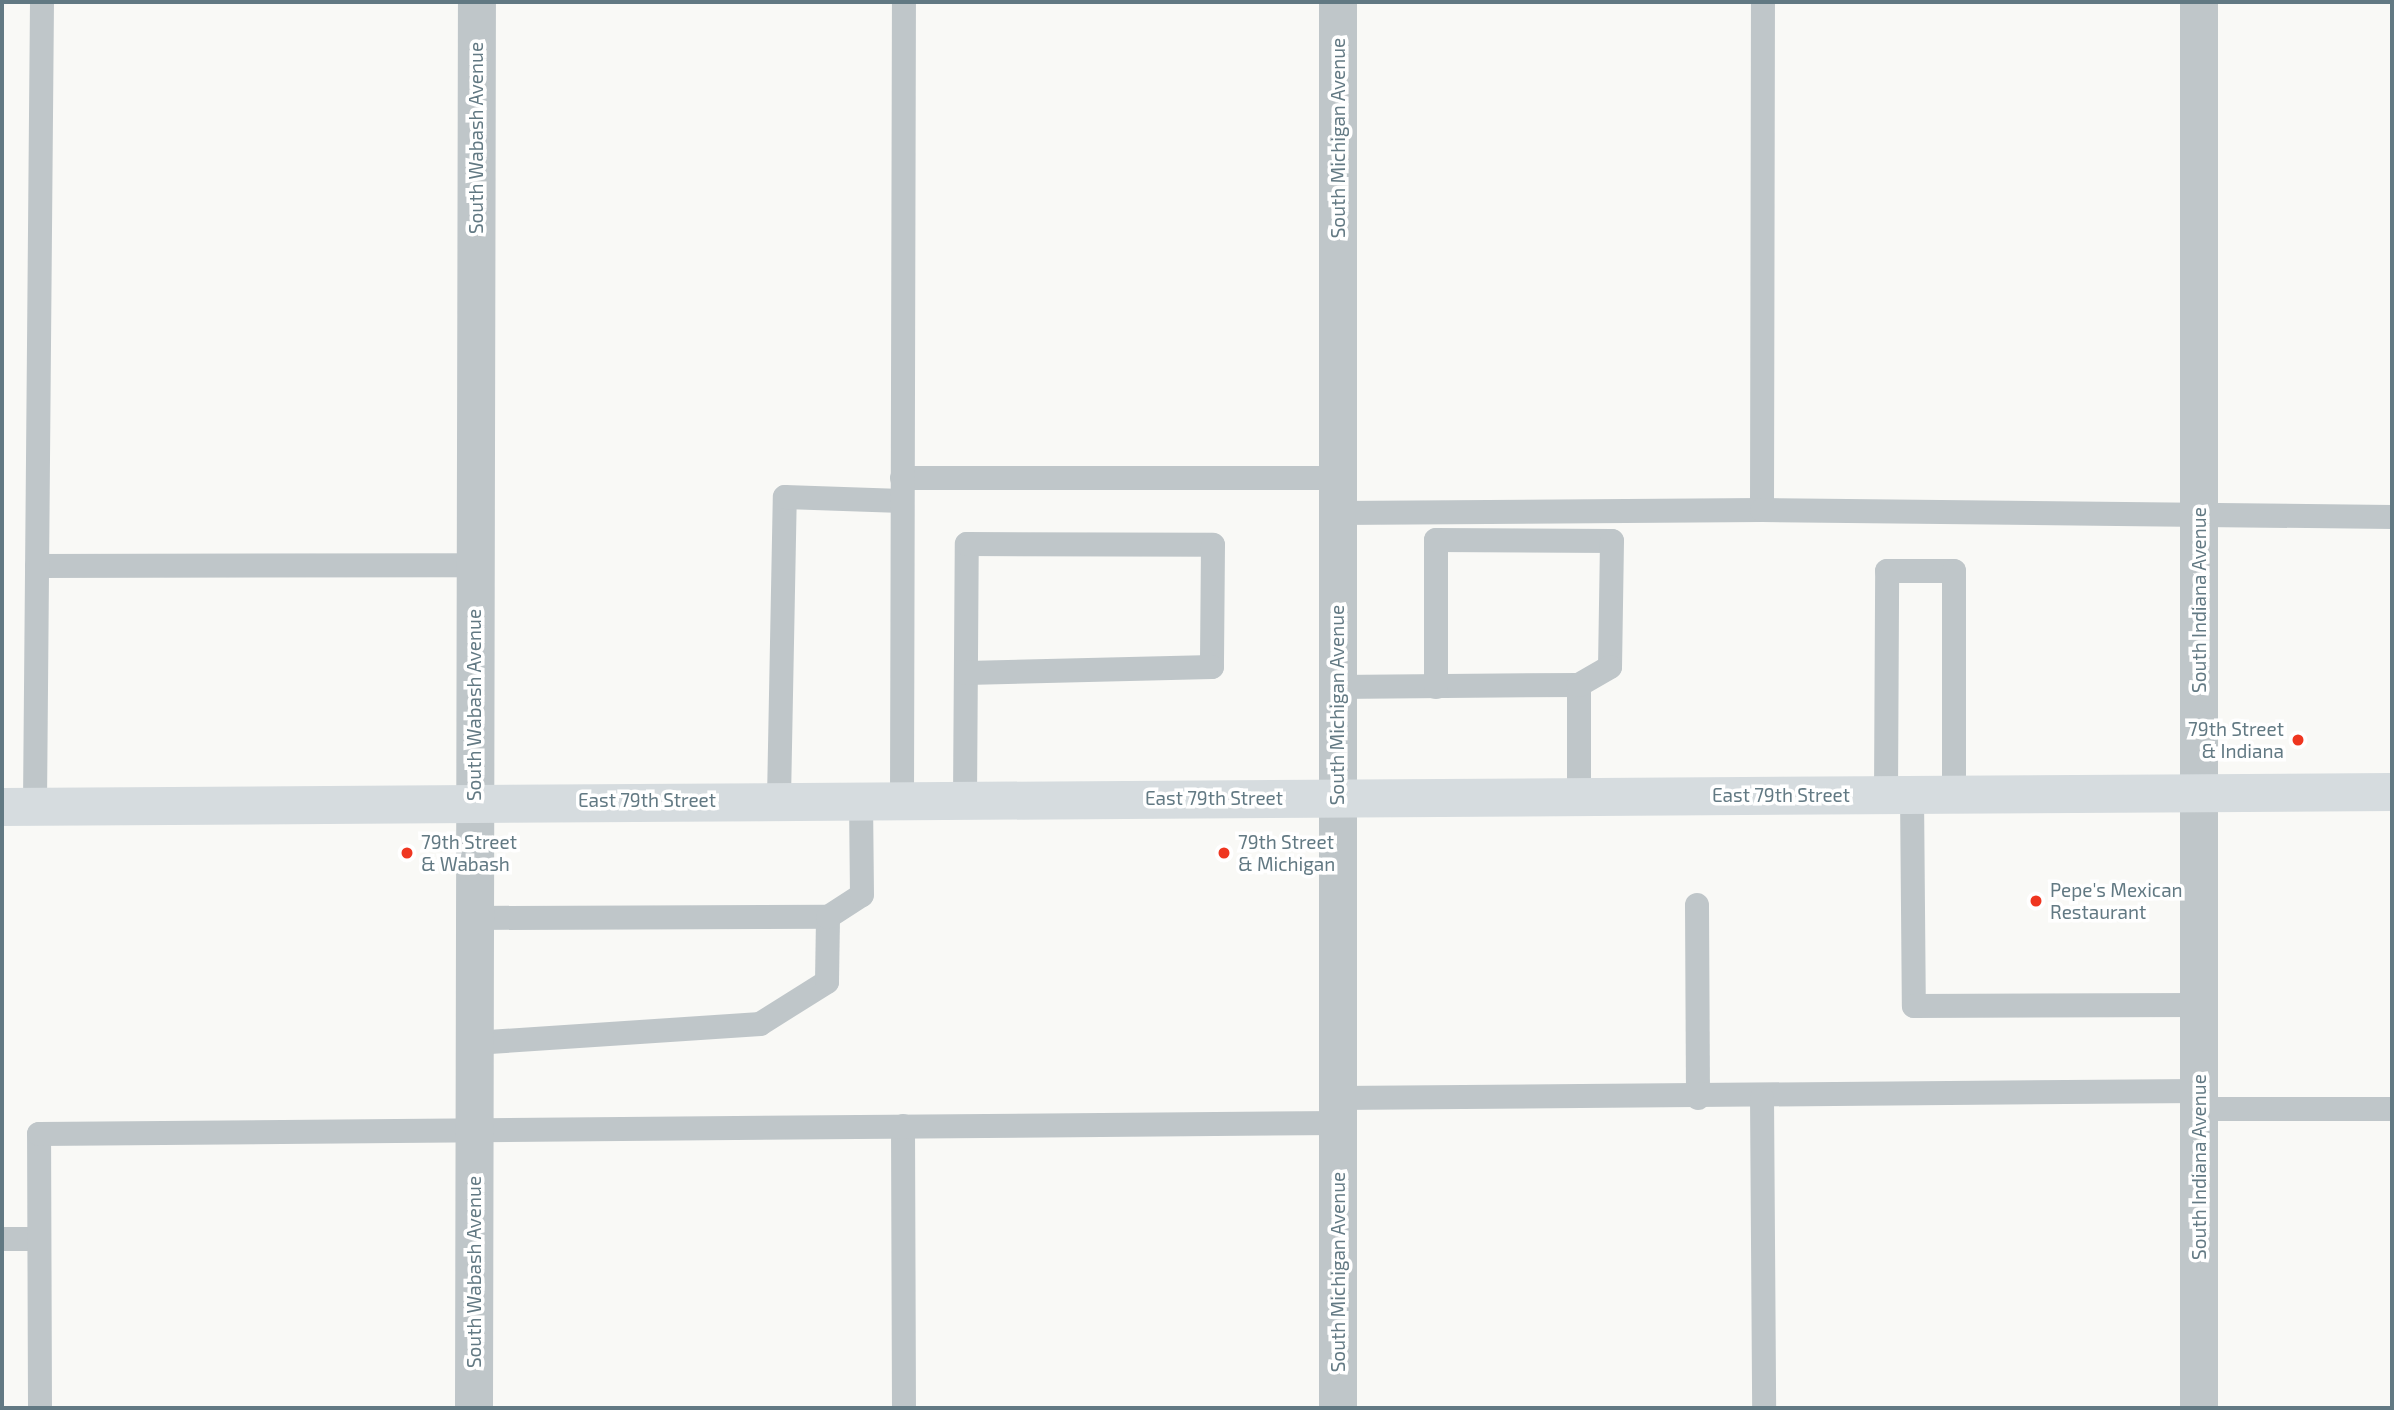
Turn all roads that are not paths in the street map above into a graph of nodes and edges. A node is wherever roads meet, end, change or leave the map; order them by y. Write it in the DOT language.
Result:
graph roads {
  1 [pos="42,2"];
  2 [pos="477,2"];
  3 [pos="904,2"];
  4 [pos="1338,2"];
  5 [pos="1763,2"];
  6 [pos="2199,2"];
  7 [pos="902,490"];
  8 [pos="1337,496"];
  9 [pos="1762,510"];
  10 [pos="1612,511"];
  11 [pos="1437,512"];
  12 [pos="2199,515"];
  13 [pos="2392,517"];
  14 [pos="1436,540"];
  15 [pos="1612,541"];
  16 [pos="475,565"];
  17 [pos="37,566"];
  18 [pos="966,673"];
  19 [pos="1578,685"];
  20 [pos="1337,687"];
  21 [pos="1436,687"];
  22 [pos="2392,792"];
  23 [pos="2199,793"];
  24 [pos="1899,794"];
  25 [pos="1954,794"];
  26 [pos="1579,796"];
  27 [pos="1336,797"];
  28 [pos="779,799"];
  29 [pos="861,799"];
  30 [pos="902,799"];
  31 [pos="965,799"];
  32 [pos="13,801"];
  33 [pos="474,801"];
  34 [pos="1697,905"];
  35 [pos="828,917"];
  36 [pos="474,918"];
  37 [pos="2199,1005"];
  38 [pos="474,1042"];
  39 [pos="1698,1097"];
  40 [pos="1762,1098"];
  41 [pos="2199,1100"];
  42 [pos="2392,1109"];
  43 [pos="1338,1111"];
  44 [pos="903,1126"];
  45 [pos="474,1129"];
  46 [pos="2,1239"];
  47 [pos="39,1239"];
  48 [pos="40,1408"];
  49 [pos="474,1408"];
  50 [pos="904,1408"];
  51 [pos="1338,1408"];
  52 [pos="1764,1408"];
  53 [pos="2199,1408"];
  1 -- 17 [label="lane"];
  2 -- 16 [label="street, South Wabash Avenue"];
  3 -- 7 [label="lane"];
  4 -- 8 [label="street, South Michigan Avenue"];
  5 -- 9 [label="lane"];
  6 -- 12 [label="street, South Indiana Avenue"];
  7 -- 8 [label="lane"];
  7 -- 28 [label="lane"];
  7 -- 30 [label="lane"];
  8 -- 11 [label="lane"];
  8 -- 20 [label="street, South Michigan Avenue"];
  9 -- 10 [label="lane"];
  9 -- 12 [label="lane"];
  10 -- 11 [label="lane"];
  10 -- 15 [label="lane"];
  11 -- 14 [label="lane"];
  12 -- 13 [label="lane"];
  12 -- 23 [label="street, South Indiana Avenue"];
  14 -- 15 [label="lane"];
  14 -- 21 [label="lane"];
  15 -- 19 [label="lane"];
  16 -- 17 [label="lane"];
  16 -- 33 [label="street, South Wabash Avenue"];
  17 -- 32 [label="lane"];
  18 -- 18 [label="lane"];
  18 -- 31 [label="lane"];
  19 -- 21 [label="lane"];
  19 -- 26 [label="lane"];
  20 -- 21 [label="lane"];
  20 -- 27 [label="street, South Michigan Avenue"];
  22 -- 23 [label="main road, East 79th Street"];
  23 -- 25 [label="main road, East 79th Street"];
  23 -- 37 [label="street, South Indiana Avenue"];
  24 -- 25 [label="main road, East 79th Street"];
  24 -- 25 [label="lane"];
  24 -- 26 [label="main road, East 79th Street"];
  24 -- 37 [label="lane"];
  26 -- 27 [label="main road, East 79th Street"];
  27 -- 31 [label="main road, East 79th Street"];
  27 -- 43 [label="street, South Michigan Avenue"];
  28 -- 29 [label="main road, East 79th Street"];
  28 -- 33 [label="main road, East 79th Street"];
  29 -- 30 [label="main road, East 79th Street"];
  29 -- 35 [label="lane"];
  30 -- 31 [label="main road, East 79th Street"];
  32 -- 33 [label="main road, East 79th Street"];
  33 -- 36 [label="street, South Wabash Avenue"];
  34 -- 39 [label="lane"];
  35 -- 36 [label="lane"];
  35 -- 38 [label="lane"];
  36 -- 38 [label="street, South Wabash Avenue"];
  37 -- 41 [label="street, South Indiana Avenue"];
  38 -- 45 [label="street, South Wabash Avenue"];
  39 -- 40 [label="lane"];
  39 -- 43 [label="lane"];
  40 -- 41 [label="lane"];
  40 -- 52 [label="lane"];
  41 -- 42 [label="lane"];
  41 -- 53 [label="street, South Indiana Avenue"];
  43 -- 44 [label="lane"];
  43 -- 51 [label="street, South Michigan Avenue"];
  44 -- 45 [label="lane"];
  44 -- 50 [label="lane"];
  45 -- 47 [label="lane"];
  45 -- 49 [label="street, South Wabash Avenue"];
  46 -- 47 [label="lane"];
  47 -- 48 [label="lane"];
}
